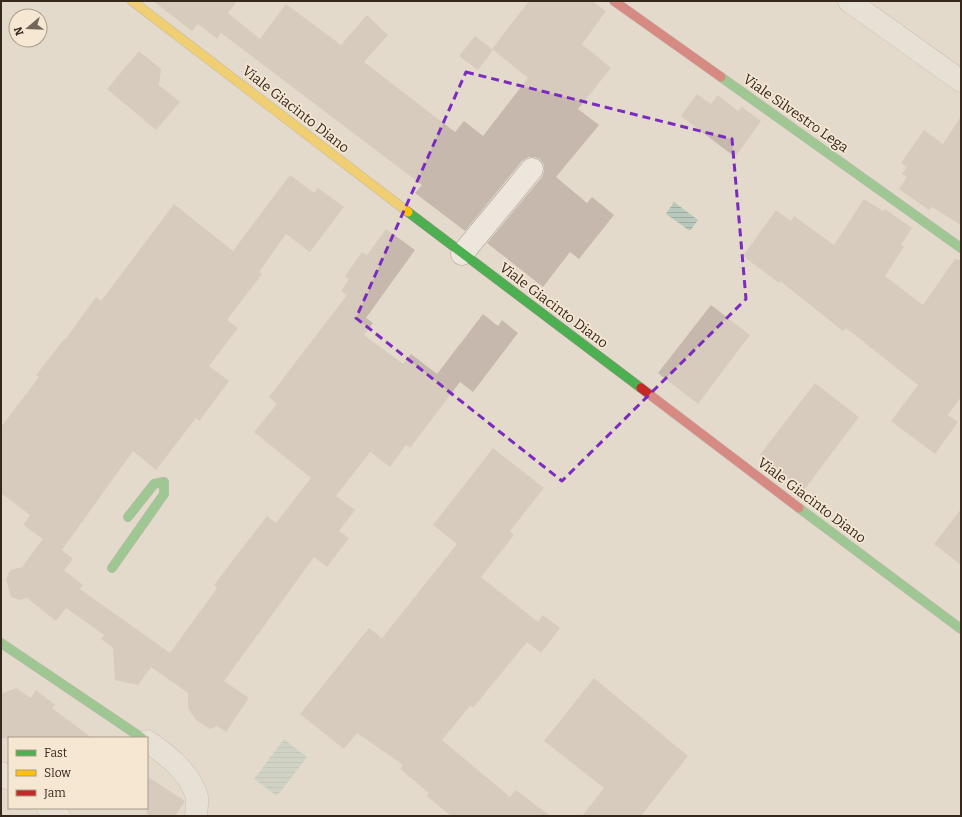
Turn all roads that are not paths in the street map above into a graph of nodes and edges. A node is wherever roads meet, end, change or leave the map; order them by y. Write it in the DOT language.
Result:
graph roads {
  1 [pos="132,1"];
  2 [pos="614,1"];
  3 [pos="849,1"];
  4 [pos="961,81"];
  5 [pos="532,169"];
  6 [pos="961,248"];
  7 [pos="462,254"];
  8 [pos="128,517"];
  9 [pos="112,568"];
  10 [pos="961,629"];
  11 [pos="1,643"];
  12 [pos="141,737"];
  13 [pos="148,742"];
  14 [pos="49,809"];
  15 [pos="59,816"];
  16 [pos="196,816"];
  1 -- 7 [label="street, Viale Giacinto Diano"];
  2 -- 6 [label="street, Viale Silvestro Lega"];
  3 -- 4 [label="street"];
  5 -- 7 [label="street"];
  7 -- 10 [label="street, Viale Giacinto Diano"];
  8 -- 9 [label="street"];
  11 -- 12 [label="street"];
  13 -- 16 [label="street"];
  14 -- 15 [label="street"];
}
